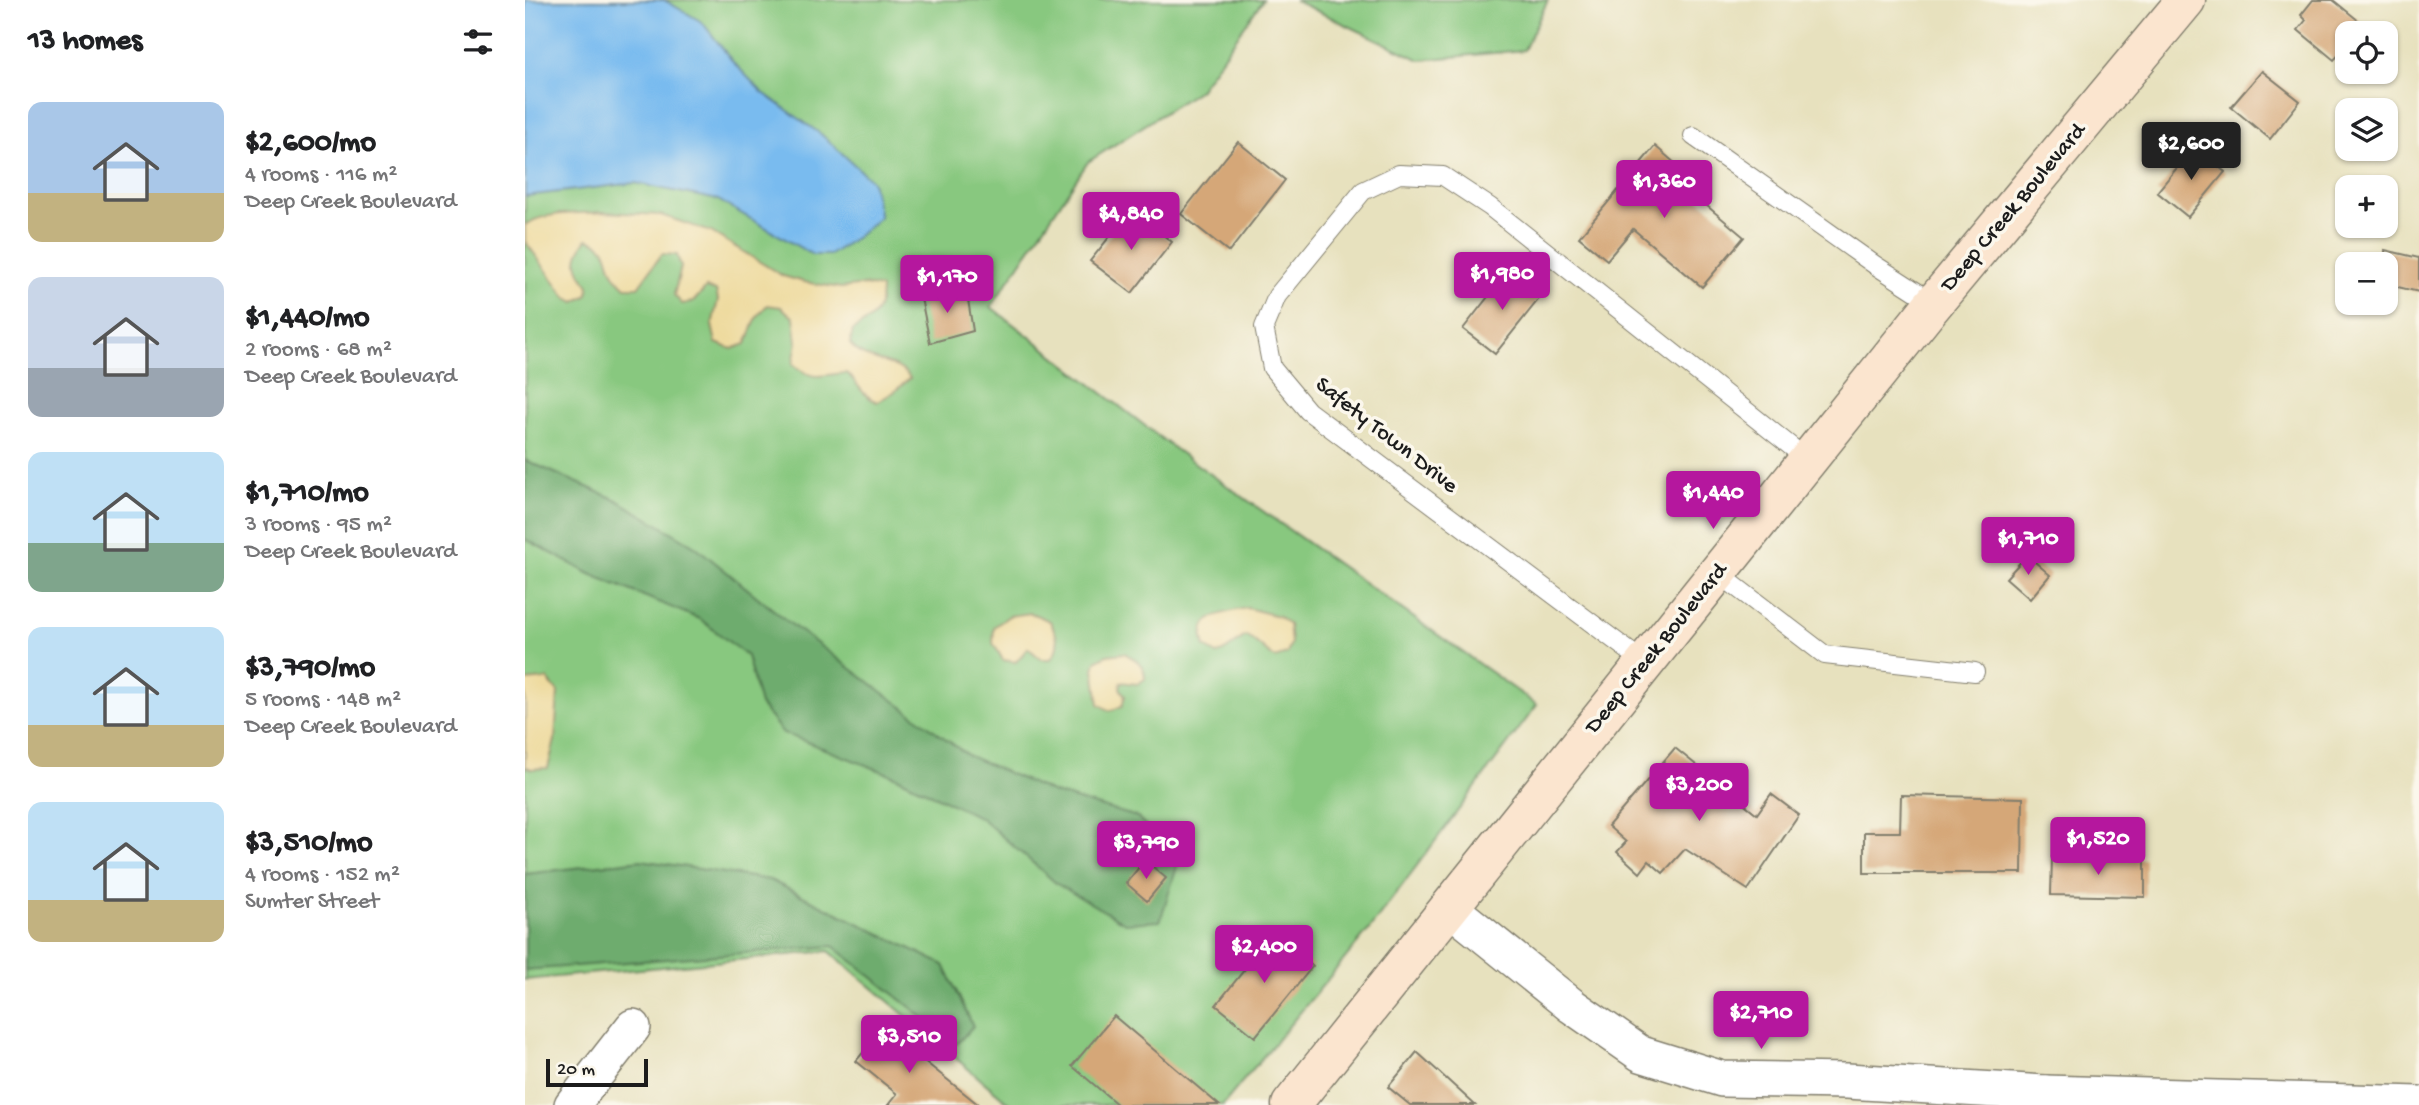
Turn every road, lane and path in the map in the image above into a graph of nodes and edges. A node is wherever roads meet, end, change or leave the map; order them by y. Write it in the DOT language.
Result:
graph roads {
  1 [pos="2186,0"];
  2 [pos="1693,136"];
  3 [pos="1934,303"];
  4 [pos="1808,460"];
  5 [pos="1718,573"];
  6 [pos="1645,663"];
  7 [pos="1975,672"];
  8 [pos="1450,908"];
  9 [pos="633,1027"];
  10 [pos="2044,1099"];
  11 [pos="2419,1104"];
  12 [pos="572,1105"];
  13 [pos="1291,1105"];
  1 -- 3 [label="street, Deep Creek Boulevard"];
  2 -- 3 [label="lane"];
  3 -- 4 [label="street, Deep Creek Boulevard"];
  4 -- 5 [label="street, Deep Creek Boulevard"];
  4 -- 6 [label="lane, Safety Town Drive"];
  5 -- 6 [label="street, Deep Creek Boulevard"];
  5 -- 7 [label="lane"];
  6 -- 8 [label="street, Deep Creek Boulevard"];
  8 -- 10 [label="street"];
  8 -- 13 [label="street, Deep Creek Boulevard"];
  9 -- 12 [label="street"];
  10 -- 11 [label="street"];
}
